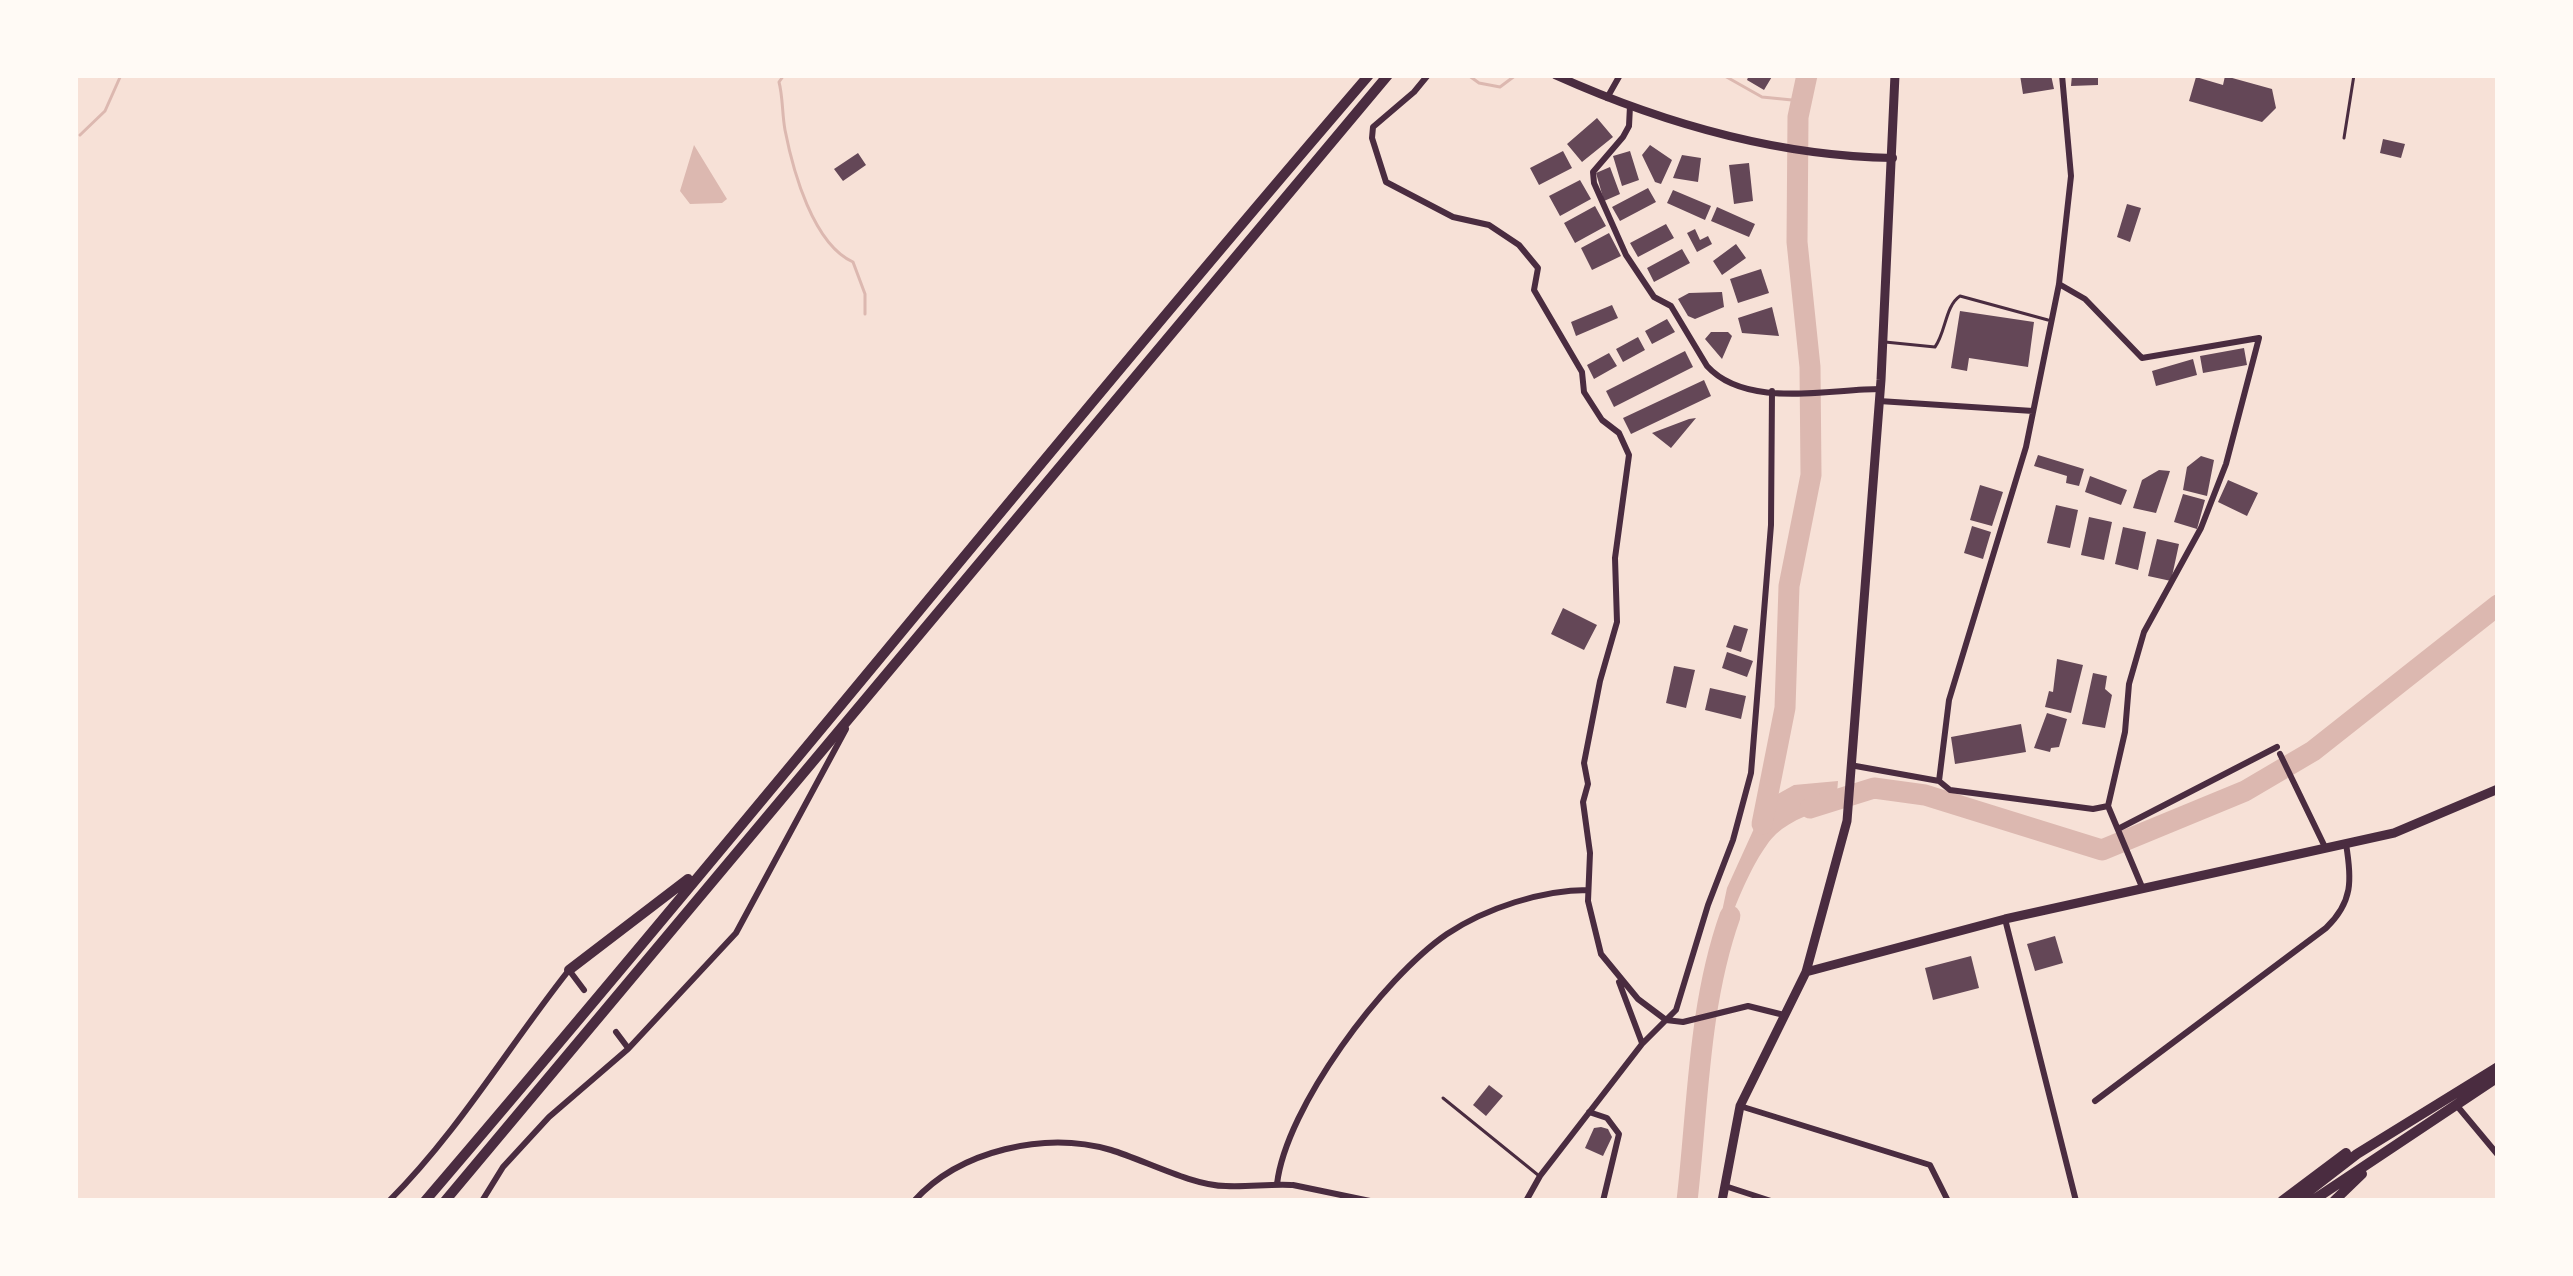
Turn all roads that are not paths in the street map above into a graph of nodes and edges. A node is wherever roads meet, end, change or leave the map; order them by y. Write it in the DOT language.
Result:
graph roads {
  1 [pos="1369,75"];
  2 [pos="1388,75"];
  3 [pos="1428,75"];
  4 [pos="1556,75"];
  5 [pos="1620,75"];
  6 [pos="1895,75"];
  7 [pos="2062,75"];
  8 [pos="1607,98"];
  9 [pos="1630,106"];
  10 [pos="1893,158"];
  11 [pos="2059,284"];
  12 [pos="2050,320"];
  13 [pos="1883,342"];
  14 [pos="1775,392"];
  15 [pos="1879,395"];
  16 [pos="2033,412"];
  17 [pos="862,700"];
  18 [pos="1850,765"];
  19 [pos="1939,781"];
  20 [pos="2498,789"];
  21 [pos="2108,806"];
  22 [pos="2120,831"];
  23 [pos="2346,844"];
  24 [pos="2325,847"];
  25 [pos="721,848"];
  26 [pos="2142,887"];
  27 [pos="1588,890"];
  28 [pos="2005,920"];
  29 [pos="569,970"];
  30 [pos="1806,972"];
  31 [pos="1618,979"];
  32 [pos="584,990"];
  33 [pos="1784,1015"];
  34 [pos="1666,1020"];
  35 [pos="616,1032"];
  36 [pos="1642,1044"];
  37 [pos="628,1049"];
  38 [pos="2498,1067"];
  39 [pos="2498,1077"];
  40 [pos="1443,1098"];
  41 [pos="2095,1101"];
  42 [pos="2454,1103"];
  43 [pos="1740,1106"];
  44 [pos="1589,1112"];
  45 [pos="2400,1132"];
  46 [pos="2498,1155"];
  47 [pos="1540,1177"];
  48 [pos="1276,1184"];
  49 [pos="1725,1186"];
  50 [pos="389,1201"];
  51 [pos="425,1201"];
  52 [pos="445,1201"];
  53 [pos="482,1201"];
  54 [pos="914,1201"];
  55 [pos="1370,1201"];
  56 [pos="1526,1201"];
  57 [pos="1603,1201"];
  58 [pos="1722,1201"];
  59 [pos="1771,1201"];
  60 [pos="1948,1201"];
  61 [pos="2076,1201"];
  62 [pos="2282,1201"];
  63 [pos="2296,1201"];
  64 [pos="2312,1201"];
  65 [pos="2334,1201"];
  1 -- 25 [label="highway"];
  2 -- 17 [label="highway"];
  3 -- 27 [label="street"];
  4 -- 8 [label="street"];
  5 -- 8 [label="street"];
  6 -- 10 [label="main road"];
  7 -- 11 [label="street"];
  8 -- 9 [label="street"];
  9 -- 10 [label="street"];
  9 -- 14 [label="street"];
  10 -- 13 [label="main road"];
  11 -- 12 [label="street"];
  11 -- 21 [label="street"];
  12 -- 13 [label="lane"];
  12 -- 16 [label="street"];
  13 -- 15 [label="main road"];
  14 -- 15 [label="street"];
  14 -- 34 [label="street"];
  15 -- 16 [label="street"];
  15 -- 18 [label="main road"];
  16 -- 19 [label="street"];
  17 -- 37 [label="street"];
  17 -- 52 [label="highway"];
  18 -- 19 [label="street"];
  18 -- 30 [label="main road"];
  19 -- 21 [label="street"];
  20 -- 23 [label="main road"];
  21 -- 22 [label="street"];
  22 -- 24 [label="street"];
  22 -- 26 [label="street"];
  23 -- 24 [label="main road"];
  23 -- 41 [label="street"];
  24 -- 26 [label="main road"];
  25 -- 29 [label="highway"];
  25 -- 51 [label="highway"];
  26 -- 28 [label="main road"];
  27 -- 31 [label="street"];
  27 -- 48 [label="street"];
  28 -- 30 [label="main road"];
  28 -- 61 [label="street"];
  29 -- 32 [label="street"];
  29 -- 50 [label="street"];
  30 -- 33 [label="main road"];
  31 -- 34 [label="street"];
  31 -- 36 [label="street"];
  33 -- 34 [label="street"];
  33 -- 43 [label="main road"];
  34 -- 36 [label="street"];
  35 -- 37 [label="street"];
  36 -- 44 [label="street"];
  37 -- 53 [label="street"];
  38 -- 45 [label="highway"];
  39 -- 42 [label="highway"];
  40 -- 47 [label="lane"];
  42 -- 45 [label="highway"];
  42 -- 46 [label="street"];
  43 -- 49 [label="main road"];
  43 -- 60 [label="street"];
  44 -- 47 [label="street"];
  44 -- 57 [label="street"];
  45 -- 62 [label="highway"];
  45 -- 63 [label="highway"];
  45 -- 64 [label="highway"];
  45 -- 65 [label="highway"];
  47 -- 56 [label="street"];
  48 -- 54 [label="street"];
  48 -- 55 [label="street"];
  49 -- 58 [label="main road"];
  49 -- 59 [label="street"];
}
